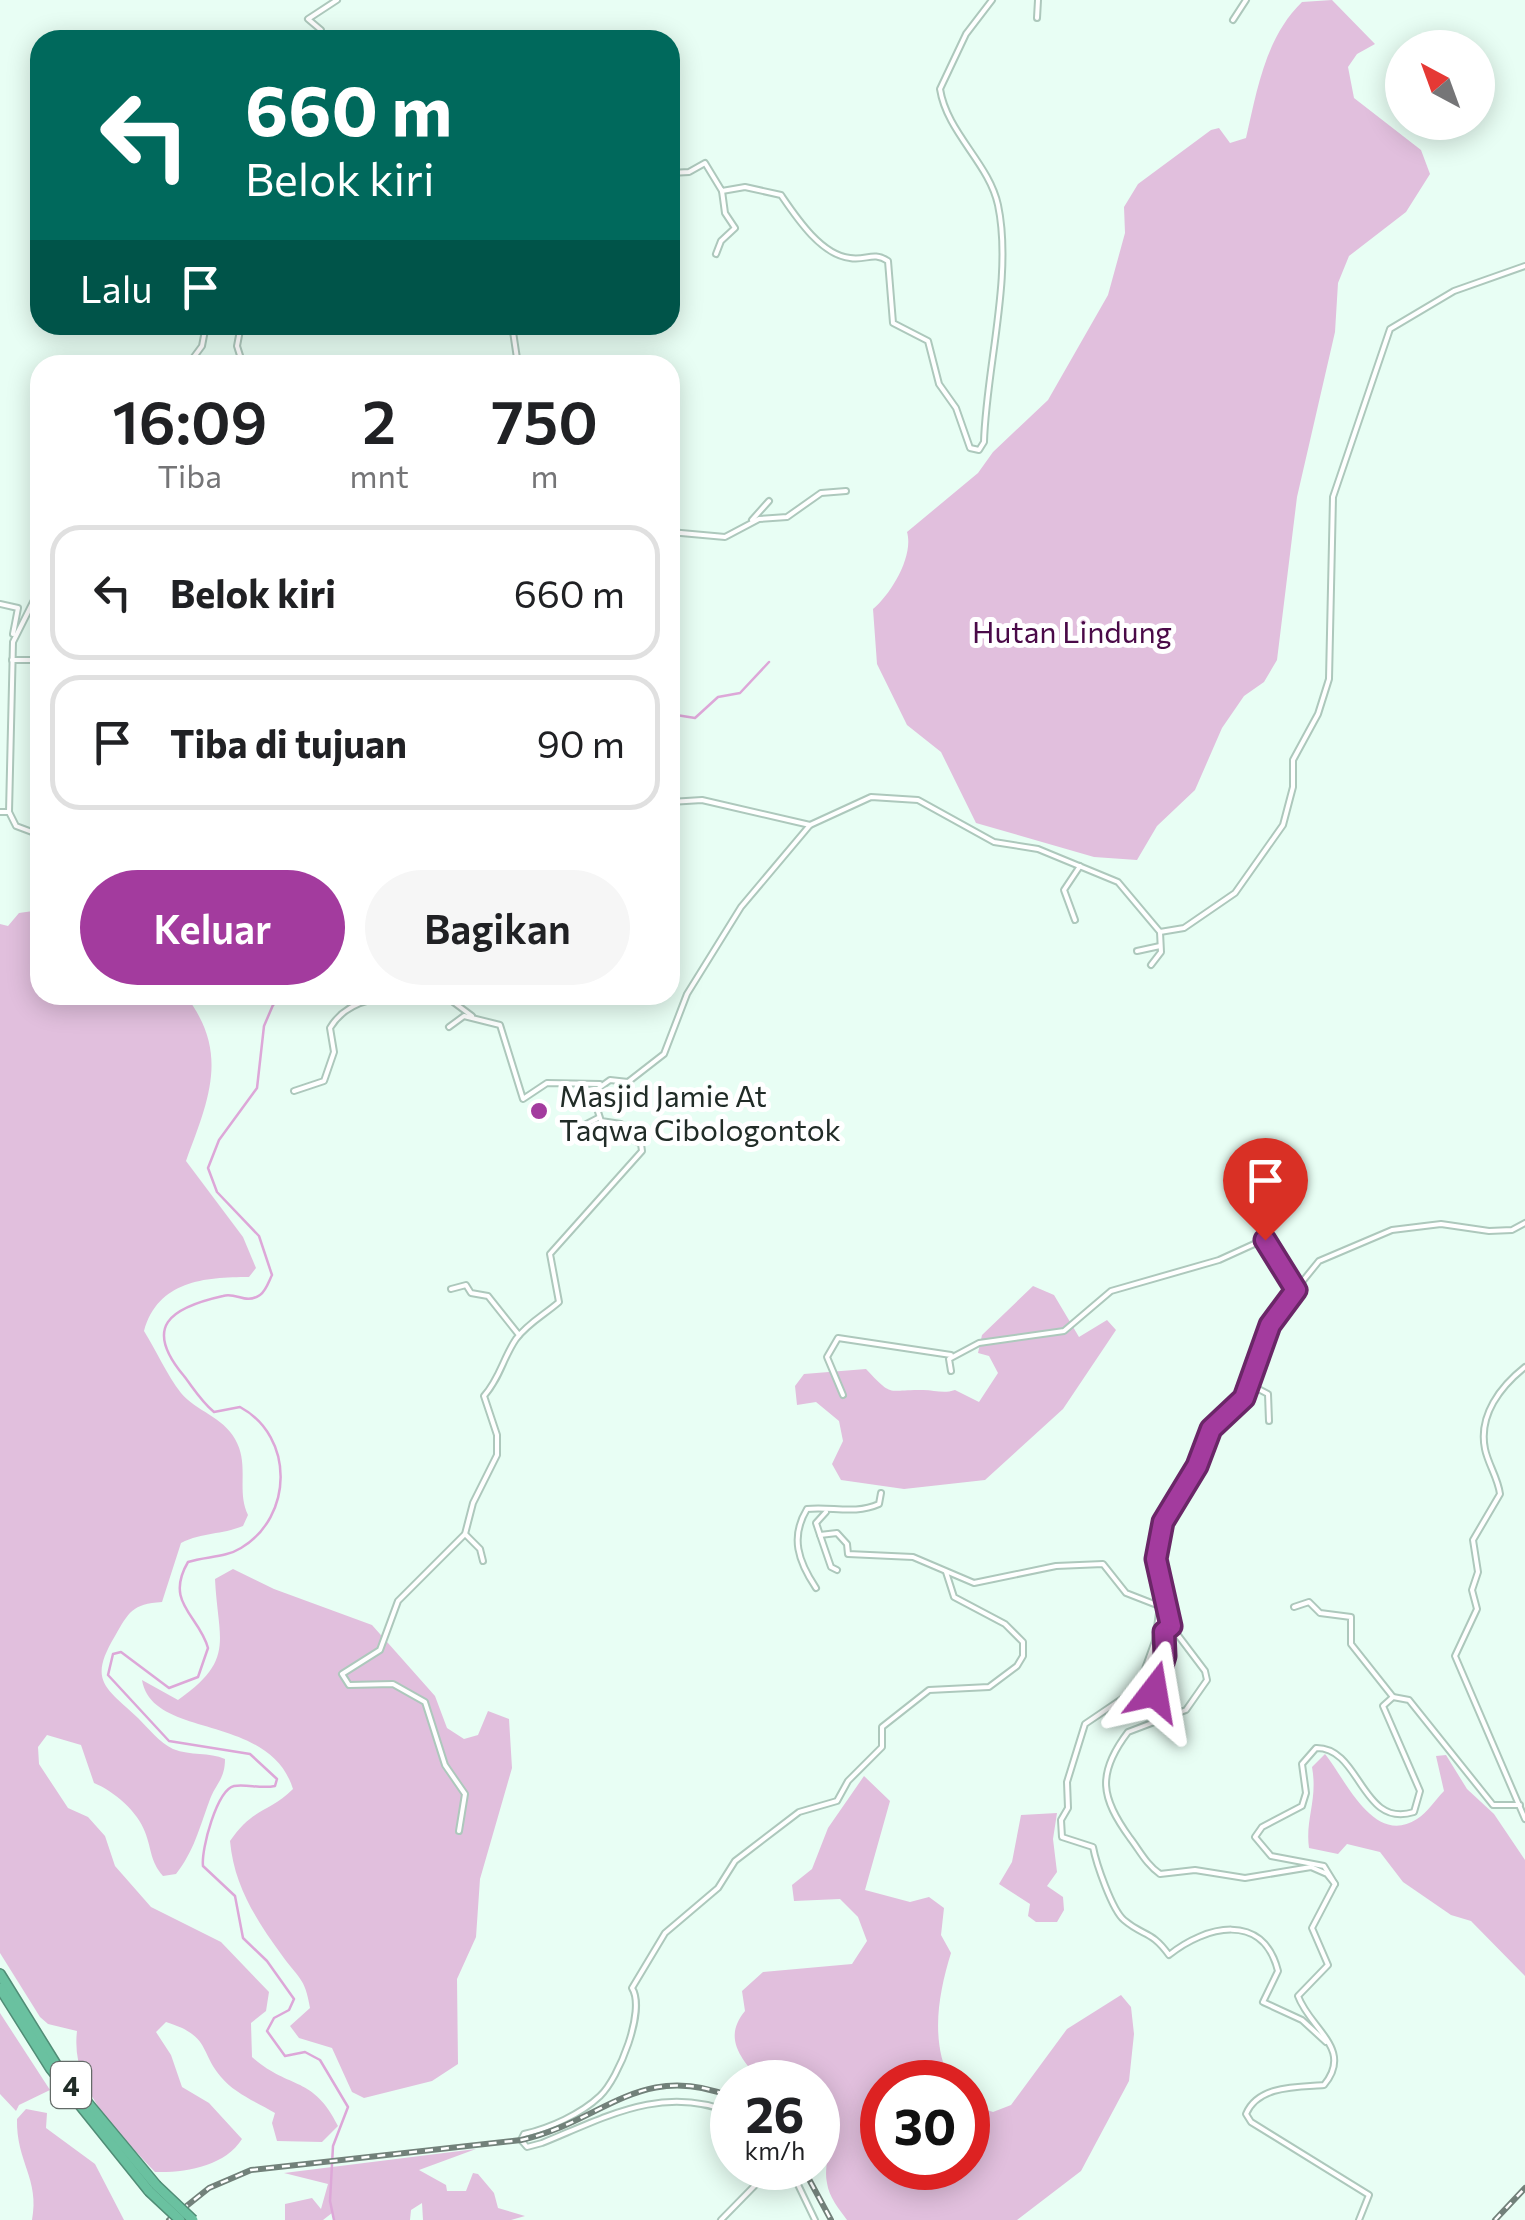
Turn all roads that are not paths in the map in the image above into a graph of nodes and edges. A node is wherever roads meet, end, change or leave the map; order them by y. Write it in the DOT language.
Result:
graph roads {
  1 [pos="337,0"];
  2 [pos="992,0"];
  3 [pos="1038,0"];
  4 [pos="1246,0"];
  5 [pos="1036,18"];
  6 [pos="1233,20"];
  7 [pos="319,30"];
  8 [pos="680,172"];
  9 [pos="722,191"];
  10 [pos="716,254"];
  11 [pos="1525,266"];
  12 [pos="846,491"];
  13 [pos="769,500"];
  14 [pos="750,524"];
  15 [pos="680,533"];
  16 [pos="0,604"];
  17 [pos="30,608"];
  18 [pos="15,637"];
  19 [pos="12,660"];
  20 [pos="30,660"];
  21 [pos="680,801"];
  22 [pos="0,812"];
  23 [pos="10,812"];
  24 [pos="810,825"];
  25 [pos="30,831"];
  26 [pos="1080,866"];
  27 [pos="1076,920"];
  28 [pos="1160,932"];
  29 [pos="1160,946"];
  30 [pos="1137,952"];
  31 [pos="1151,965"];
  32 [pos="357,1005"];
  33 [pos="457,1005"];
  34 [pos="476,1019"];
  35 [pos="449,1026"];
  36 [pos="600,1084"];
  37 [pos="294,1091"];
  38 [pos="598,1118"];
  39 [pos="569,1132"];
  40 [pos="1525,1223"];
  41 [pos="450,1289"];
  42 [pos="1296,1290"];
  43 [pos="518,1335"];
  44 [pos="951,1355"];
  45 [pos="1525,1367"];
  46 [pos="951,1370"];
  47 [pos="1247,1384"];
  48 [pos="843,1396"];
  49 [pos="1269,1421"];
  50 [pos="881,1492"];
  51 [pos="828,1512"];
  52 [pos="464,1534"];
  53 [pos="820,1536"];
  54 [pos="483,1561"];
  55 [pos="837,1570"];
  56 [pos="946,1572"];
  57 [pos="816,1588"];
  58 [pos="1163,1607"];
  59 [pos="1294,1607"];
  60 [pos="1171,1626"];
  61 [pos="1393,1698"];
  62 [pos="1123,1702"];
  63 [pos="1520,1805"];
  64 [pos="1525,1820"];
  65 [pos="459,1831"];
  66 [pos="1335,1884"];
  67 [pos="0,1974"];
  68 [pos="0,1988"];
  69 [pos="1330,2045"];
  70 [pos="710,2107"];
  71 [pos="153,2188"];
  72 [pos="750,2190"];
  73 [pos="800,2190"];
  74 [pos="180,2220"];
  75 [pos="193,2220"];
  76 [pos="721,2220"];
  77 [pos="814,2220"];
  78 [pos="1360,2220"];
  1 -- 7 [label="street"];
  2 -- 9 [label="street"];
  3 -- 5 [label="street"];
  4 -- 6 [label="street"];
  8 -- 9 [label="street"];
  9 -- 10 [label="street"];
  11 -- 28 [label="street"];
  12 -- 14 [label="street"];
  13 -- 14 [label="street"];
  14 -- 15 [label="street"];
  16 -- 18 [label="street"];
  17 -- 18 [label="street"];
  18 -- 19 [label="street"];
  19 -- 20 [label="street"];
  19 -- 23 [label="street"];
  21 -- 24 [label="street"];
  22 -- 23 [label="street"];
  23 -- 25 [label="street"];
  24 -- 26 [label="street"];
  24 -- 36 [label="street"];
  26 -- 27 [label="street"];
  26 -- 28 [label="street"];
  28 -- 29 [label="street"];
  29 -- 30 [label="street"];
  29 -- 31 [label="street"];
  32 -- 37 [label="street"];
  33 -- 34 [label="street"];
  34 -- 35 [label="street"];
  34 -- 36 [label="street"];
  36 -- 38 [label="street"];
  38 -- 39 [label="street"];
  38 -- 43 [label="street"];
  40 -- 42 [label="street"];
  41 -- 43 [label="street"];
  42 -- 44 [label="street"];
  42 -- 47 [label="street"];
  43 -- 52 [label="street"];
  44 -- 46 [label="street"];
  44 -- 48 [label="street"];
  45 -- 63 [label="street"];
  47 -- 49 [label="street"];
  47 -- 58 [label="street"];
  50 -- 51 [label="street"];
  51 -- 53 [label="street"];
  51 -- 57 [label="street"];
  52 -- 54 [label="street"];
  52 -- 65 [label="street"];
  53 -- 55 [label="street"];
  53 -- 56 [label="street"];
  56 -- 58 [label="street"];
  56 -- 70 [label="street"];
  58 -- 60 [label="street"];
  58 -- 62 [label="street"];
  59 -- 61 [label="street"];
  60 -- 62 [label="street"];
  60 -- 66 [label="street"];
  61 -- 63 [label="street"];
  61 -- 66 [label="street"];
  62 -- 69 [label="street"];
  63 -- 64 [label="street"];
  66 -- 69 [label="street"];
  67 -- 71 [label="highway, 4"];
  68 -- 71 [label="highway, 4"];
  69 -- 78 [label="street"];
  71 -- 74 [label="highway, 4, bridge"];
  71 -- 75 [label="highway, 4, bridge"];
  72 -- 76 [label="street"];
  73 -- 77 [label="street"];
}
